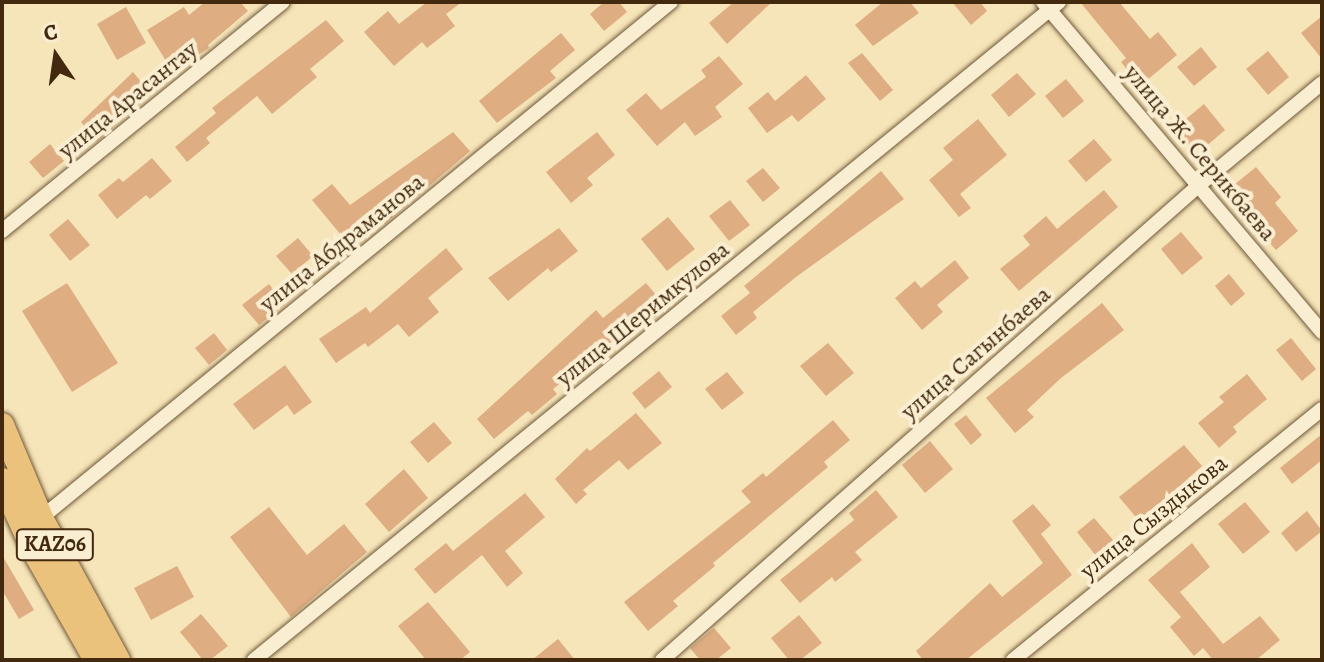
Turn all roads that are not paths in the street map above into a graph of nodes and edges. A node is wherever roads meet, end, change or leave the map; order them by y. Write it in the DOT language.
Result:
graph roads {
  1 [pos="283,2"];
  2 [pos="671,2"];
  3 [pos="1051,5"];
  4 [pos="1322,83"];
  5 [pos="1198,186"];
  6 [pos="2,231"];
  7 [pos="1322,332"];
  8 [pos="1322,409"];
  9 [pos="2,425"];
  10 [pos="2,480"];
  11 [pos="41,518"];
  12 [pos="96,660"];
  13 [pos="118,660"];
  14 [pos="254,660"];
  15 [pos="662,660"];
  16 [pos="1013,660"];
  1 -- 6 [label="street, улица Арасантау"];
  2 -- 11 [label="street, улица Абдраманова"];
  3 -- 5 [label="street, улица Ж. Серикбаева"];
  3 -- 14 [label="street, улица Шеримкулова"];
  4 -- 5 [label="street, улица Сагынбаева"];
  5 -- 7 [label="street, улица Ж. Серикбаева"];
  5 -- 15 [label="street, улица Сагынбаева"];
  8 -- 16 [label="street, улица Сыздыкова"];
  9 -- 11 [label="highway, KАZ06"];
  10 -- 12 [label="highway, KАZ06"];
  11 -- 13 [label="highway, KАZ06"];
}
